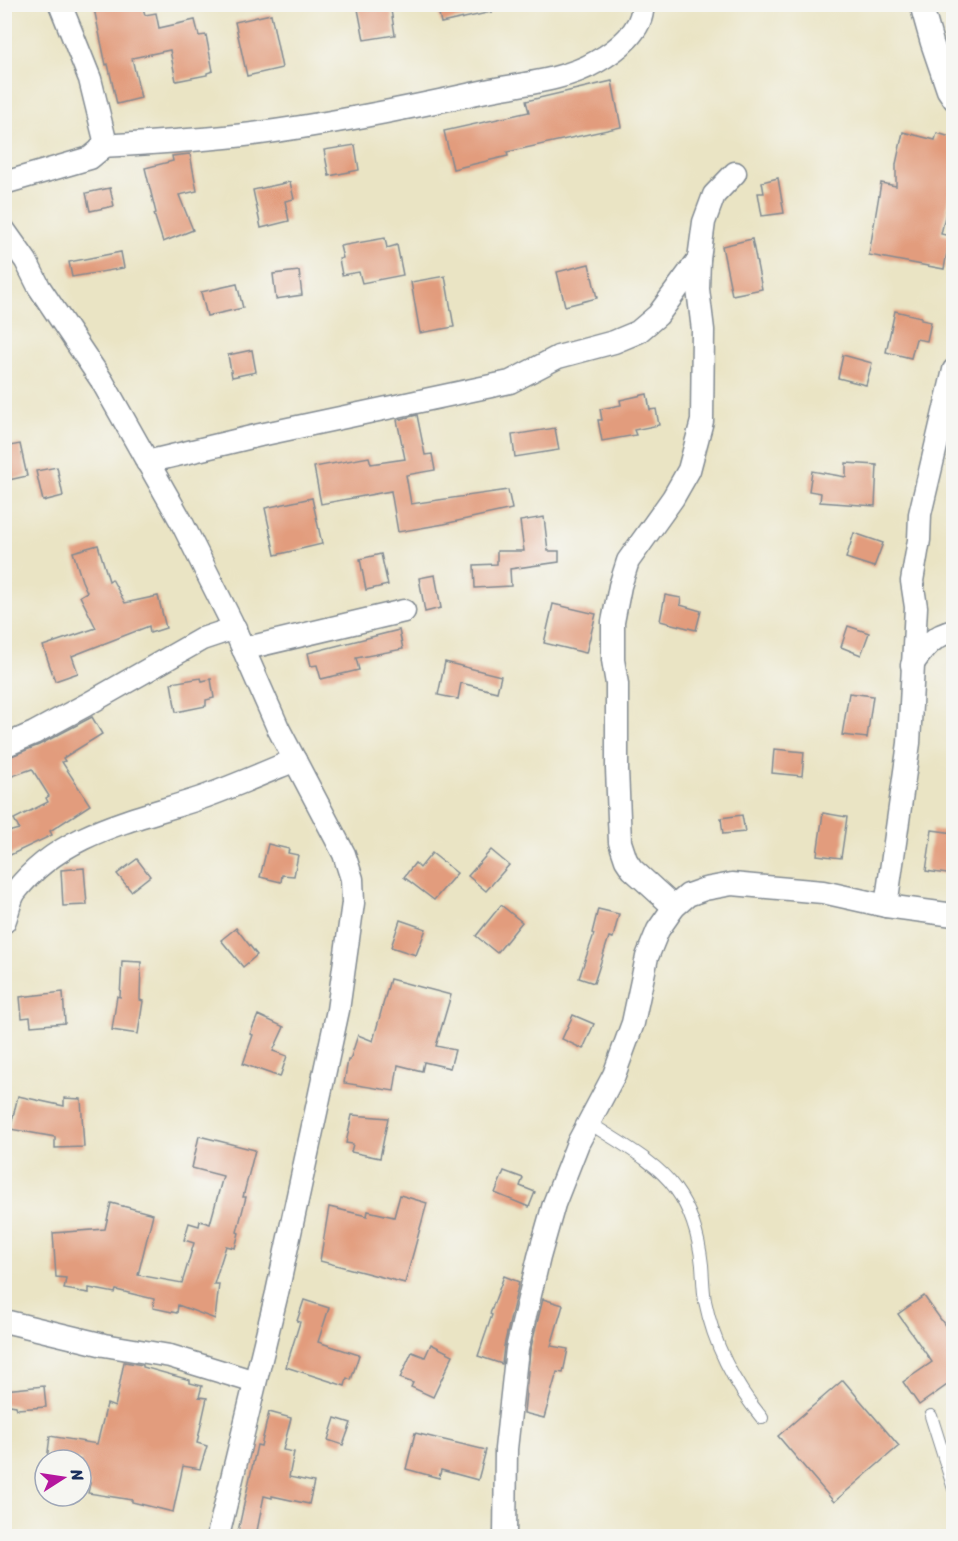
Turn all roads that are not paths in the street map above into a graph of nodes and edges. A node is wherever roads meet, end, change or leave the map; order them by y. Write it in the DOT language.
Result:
graph roads {
  1 [pos="60,4"];
  2 [pos="642,4"];
  3 [pos="921,4"];
  4 [pos="954,99"];
  5 [pos="102,146"];
  6 [pos="735,173"];
  7 [pos="4,183"];
  8 [pos="4,230"];
  9 [pos="699,259"];
  10 [pos="954,370"];
  11 [pos="147,462"];
  12 [pos="916,607"];
  13 [pos="404,611"];
  14 [pos="952,631"];
  15 [pos="239,639"];
  16 [pos="912,665"];
  17 [pos="4,746"];
  18 [pos="295,760"];
  19 [pos="886,906"];
  20 [pos="675,907"];
  21 [pos="954,915"];
  22 [pos="4,922"];
  23 [pos="588,1122"];
  24 [pos="4,1321"];
  25 [pos="255,1382"];
  26 [pos="931,1416"];
  27 [pos="762,1418"];
  28 [pos="954,1489"];
  29 [pos="218,1536"];
  30 [pos="505,1536"];
  1 -- 5 [label="street"];
  2 -- 5 [label="street"];
  3 -- 4 [label="street"];
  5 -- 7 [label="street"];
  6 -- 9 [label="street"];
  8 -- 11 [label="street"];
  9 -- 11 [label="street"];
  9 -- 20 [label="street"];
  10 -- 12 [label="street"];
  11 -- 15 [label="street"];
  12 -- 14 [label="street"];
  12 -- 16 [label="street"];
  13 -- 15 [label="street"];
  14 -- 16 [label="street"];
  15 -- 17 [label="street"];
  15 -- 18 [label="street"];
  16 -- 19 [label="street"];
  18 -- 22 [label="street"];
  18 -- 25 [label="street"];
  19 -- 20 [label="street"];
  19 -- 21 [label="street"];
  20 -- 23 [label="street"];
  23 -- 27 [label="lane"];
  23 -- 30 [label="street"];
  24 -- 25 [label="street"];
  25 -- 29 [label="street"];
  26 -- 28 [label="lane"];
}
